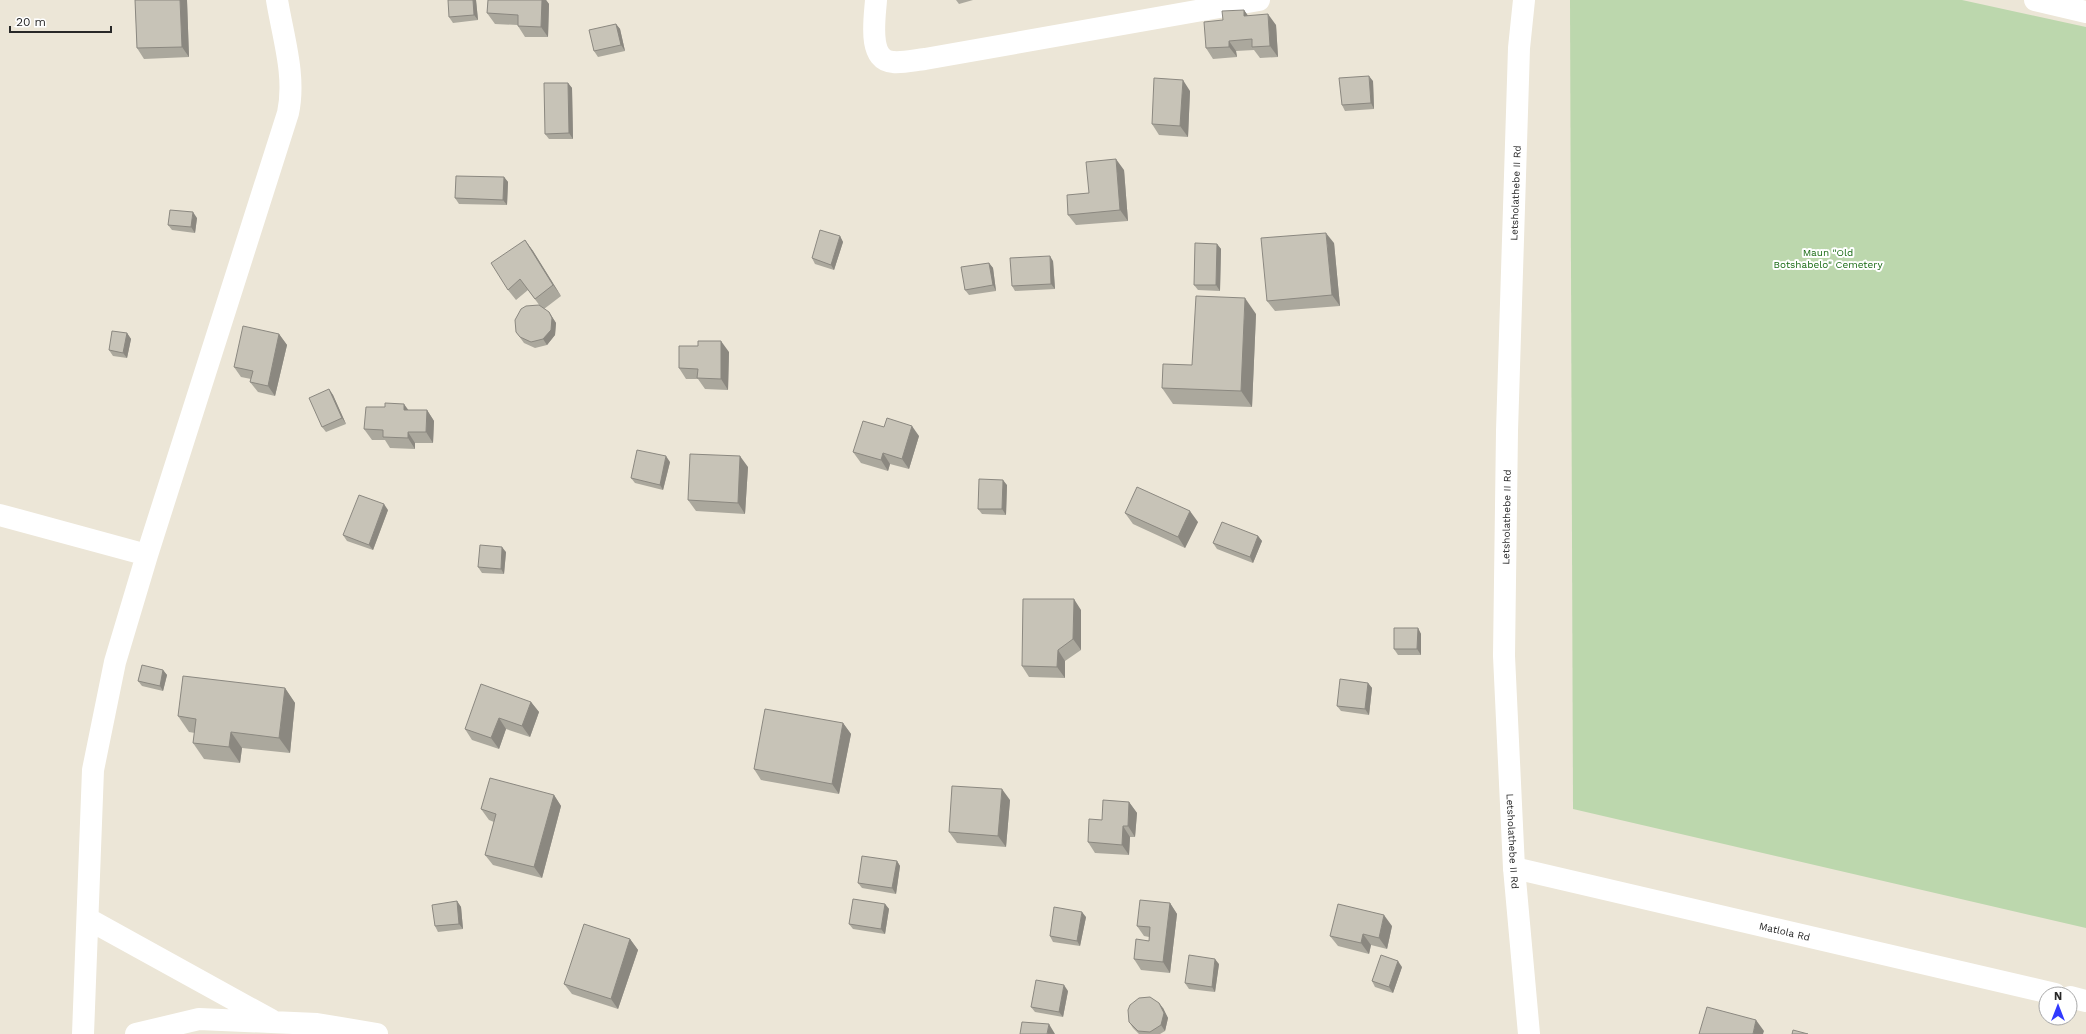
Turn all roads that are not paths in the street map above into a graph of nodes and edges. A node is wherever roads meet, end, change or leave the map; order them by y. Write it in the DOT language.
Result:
graph roads {
  1 [pos="277,0"];
  2 [pos="876,0"];
  3 [pos="1260,0"];
  4 [pos="1524,0"];
  5 [pos="2035,0"];
  6 [pos="2086,12"];
  7 [pos="0,515"];
  8 [pos="147,555"];
  9 [pos="1514,868"];
  10 [pos="88,919"];
  11 [pos="2038,990"];
  12 [pos="276,1022"];
  13 [pos="83,1034"];
  14 [pos="136,1034"];
  15 [pos="377,1034"];
  16 [pos="1529,1034"];
  1 -- 8 [label="street"];
  2 -- 3 [label="street"];
  4 -- 9 [label="street, Letsholathebe II Rd"];
  5 -- 6 [label="street"];
  7 -- 8 [label="street"];
  8 -- 10 [label="street"];
  9 -- 11 [label="street, Matlola Rd"];
  9 -- 16 [label="street, Letsholathebe II Rd"];
  10 -- 12 [label="street"];
  10 -- 13 [label="street"];
  12 -- 14 [label="street"];
  12 -- 15 [label="street"];
}
